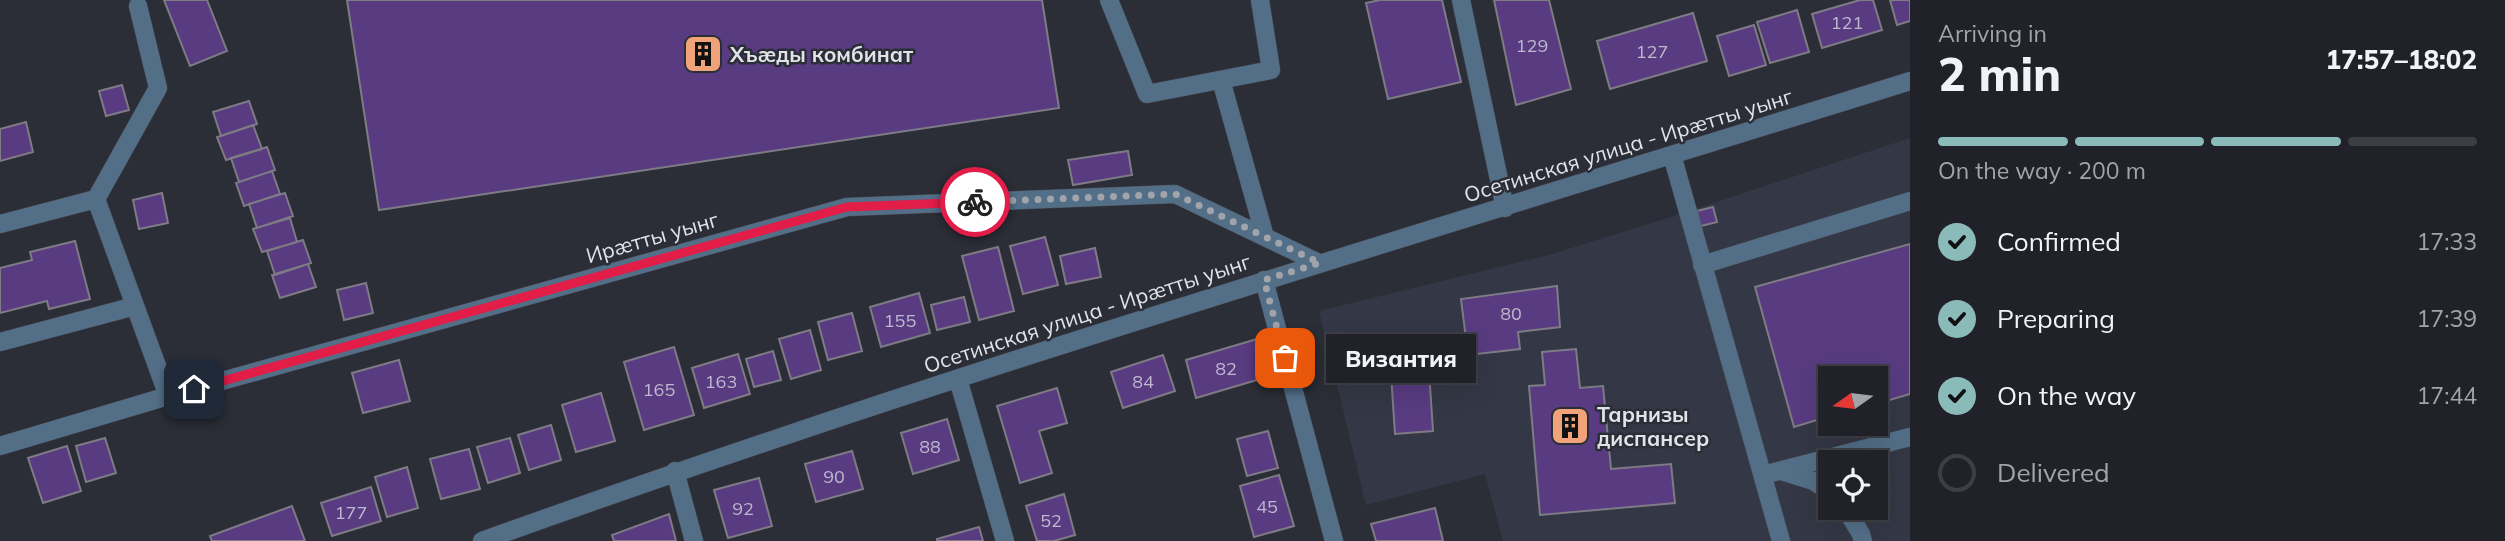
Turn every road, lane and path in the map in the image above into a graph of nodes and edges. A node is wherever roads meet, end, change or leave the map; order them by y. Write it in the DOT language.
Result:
graph roads {
  1 [pos="1109,0"];
  2 [pos="1260,0"];
  3 [pos="1461,0"];
  4 [pos="138,6"];
  5 [pos="1221,80"];
  6 [pos="1910,81"];
  7 [pos="1672,155"];
  8 [pos="96,199"];
  9 [pos="1910,201"];
  10 [pos="1504,208"];
  11 [pos="0,223"];
  12 [pos="1265,237"];
  13 [pos="1320,263"];
  14 [pos="1702,265"];
  15 [pos="1264,280"];
  16 [pos="135,306"];
  17 [pos="0,342"];
  18 [pos="958,379"];
  19 [pos="168,396"];
  20 [pos="1910,437"];
  21 [pos="0,446"];
  22 [pos="675,471"];
  23 [pos="1772,473"];
  24 [pos="1818,484"];
  25 [pos="1852,520"];
  26 [pos="482,541"];
  27 [pos="694,541"];
  28 [pos="1005,541"];
  29 [pos="1334,541"];
  30 [pos="1781,541"];
  31 [pos="1863,541"];
  1 -- 5 [label="street"];
  2 -- 5 [label="street"];
  3 -- 10 [label="street"];
  4 -- 8 [label="street"];
  5 -- 12 [label="street"];
  6 -- 7 [label="street, Осетинская улица - Ирæтты уынг"];
  7 -- 10 [label="street, Осетинская улица - Ирæтты уынг"];
  7 -- 14 [label="street"];
  8 -- 11 [label="street"];
  8 -- 16 [label="street"];
  9 -- 14 [label="street"];
  10 -- 13 [label="street, Осетинская улица - Ирæтты уынг"];
  12 -- 13 [label="street, Ирæтты уынг"];
  12 -- 19 [label="street, Ирæтты уынг"];
  13 -- 15 [label="street, Осетинская улица - Ирæтты уынг"];
  14 -- 23 [label="street"];
  15 -- 18 [label="street, Осетинская улица - Ирæтты уынг"];
  15 -- 29 [label="street"];
  16 -- 17 [label="street"];
  16 -- 19 [label="street"];
  18 -- 22 [label="street, Осетинская улица - Ирæтты уынг"];
  18 -- 28 [label="street"];
  19 -- 21 [label="street, Ирæтты уынг"];
  20 -- 23 [label="street"];
  22 -- 26 [label="street, Осетинская улица - Ирæтты уынг"];
  22 -- 27 [label="street"];
  23 -- 24 [label="street"];
  23 -- 30 [label="street"];
  25 -- 31 [label="street"];
}
